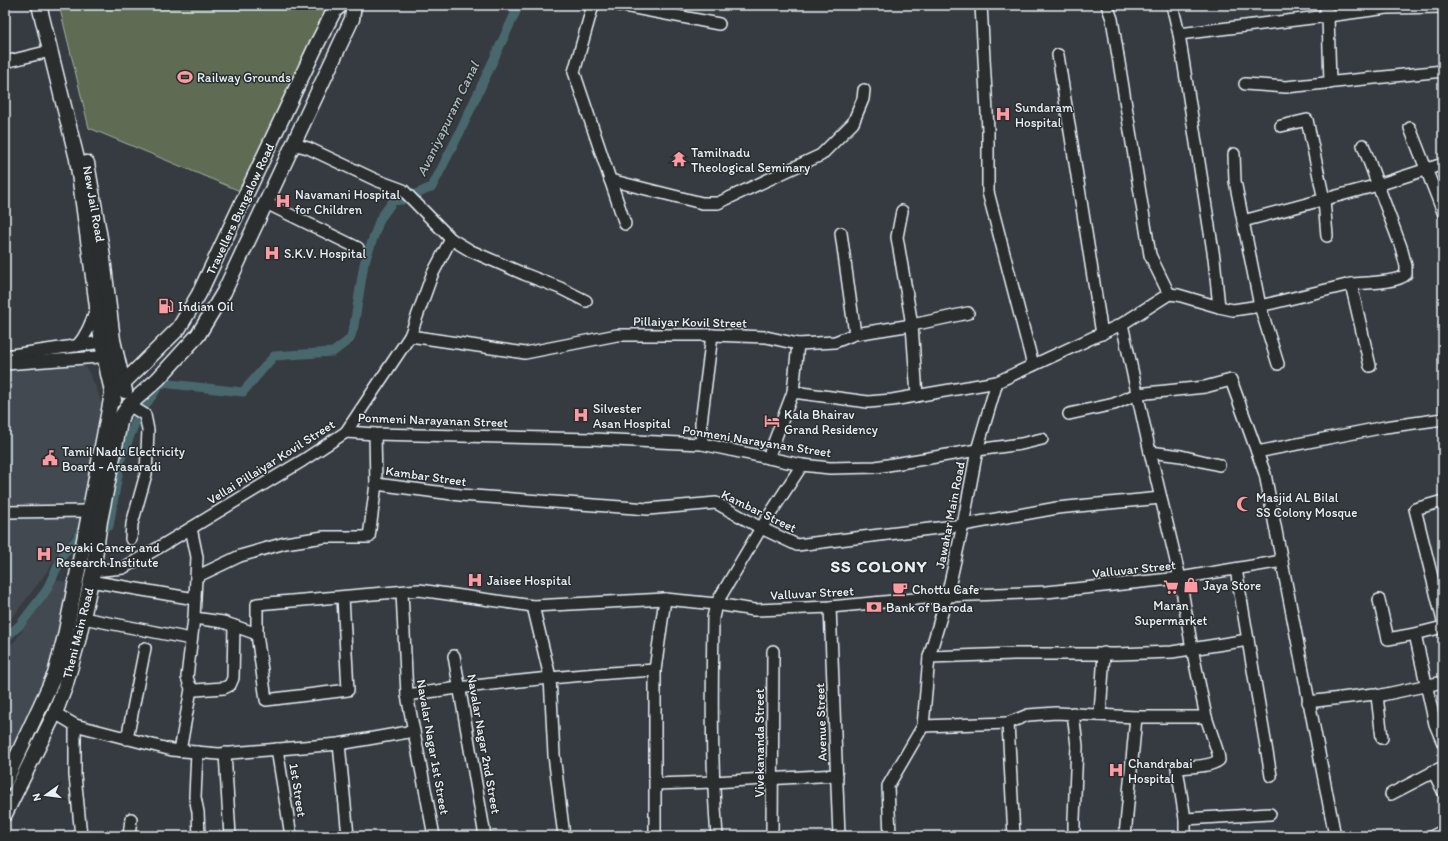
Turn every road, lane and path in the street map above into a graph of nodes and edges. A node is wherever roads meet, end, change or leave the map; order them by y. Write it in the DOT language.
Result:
graph roads {
  1 [pos="39,5"];
  2 [pos="47,5"];
  3 [pos="341,5"];
  4 [pos="354,5"];
  5 [pos="593,5"];
  6 [pos="619,5"];
  7 [pos="981,5"];
  8 [pos="1107,5"];
  9 [pos="1172,5"];
  10 [pos="1325,5"];
  11 [pos="1443,7"];
  12 [pos="1328,16"];
  13 [pos="719,24"];
  14 [pos="1179,34"];
  15 [pos="50,51"];
  16 [pos="1058,55"];
  17 [pos="5,62"];
  18 [pos="1443,71"];
  19 [pos="1330,83"];
  20 [pos="1245,84"];
  21 [pos="864,90"];
  22 [pos="1281,126"];
  23 [pos="1410,128"];
  24 [pos="293,144"];
  25 [pos="1363,145"];
  26 [pos="1234,154"];
  27 [pos="1443,164"];
  28 [pos="1426,169"];
  29 [pos="610,180"];
  30 [pos="1378,185"];
  31 [pos="1324,200"];
  32 [pos="266,203"];
  33 [pos="902,211"];
  34 [pos="1443,212"];
  35 [pos="236,216"];
  36 [pos="1243,221"];
  37 [pos="625,224"];
  38 [pos="255,226"];
  39 [pos="841,233"];
  40 [pos="1327,236"];
  41 [pos="451,239"];
  42 [pos="358,248"];
  43 [pos="1351,284"];
  44 [pos="1169,294"];
  45 [pos="586,301"];
  46 [pos="96,306"];
  47 [pos="1260,306"];
  48 [pos="1219,307"];
  49 [pos="191,308"];
  50 [pos="968,312"];
  51 [pos="208,320"];
  52 [pos="1122,324"];
  53 [pos="912,326"];
  54 [pos="855,334"];
  55 [pos="1102,334"];
  56 [pos="712,335"];
  57 [pos="410,336"];
  58 [pos="107,341"];
  59 [pos="798,344"];
  60 [pos="77,346"];
  61 [pos="5,356"];
  62 [pos="87,357"];
  63 [pos="113,358"];
  64 [pos="145,363"];
  65 [pos="5,364"];
  66 [pos="1278,364"];
  67 [pos="1033,365"];
  68 [pos="1370,366"];
  69 [pos="108,374"];
  70 [pos="997,382"];
  71 [pos="122,383"];
  72 [pos="793,392"];
  73 [pos="112,394"];
  74 [pos="1137,394"];
  75 [pos="917,396"];
  76 [pos="138,411"];
  77 [pos="1069,414"];
  78 [pos="121,417"];
  79 [pos="1443,419"];
  80 [pos="346,432"];
  81 [pos="375,434"];
  82 [pos="1042,439"];
  83 [pos="702,444"];
  84 [pos="977,450"];
  85 [pos="1150,452"];
  86 [pos="1257,452"];
  87 [pos="768,458"];
  88 [pos="802,465"];
  89 [pos="1219,465"];
  90 [pos="376,484"];
  91 [pos="1161,498"];
  92 [pos="1443,501"];
  93 [pos="5,512"];
  94 [pos="92,524"];
  95 [pos="963,525"];
  96 [pos="191,528"];
  97 [pos="761,528"];
  98 [pos="131,539"];
  99 [pos="1282,561"];
  100 [pos="1236,569"];
  101 [pos="92,576"];
  102 [pos="196,577"];
  103 [pos="1180,578"];
  104 [pos="402,592"];
  105 [pos="947,596"];
  106 [pos="343,597"];
  107 [pos="195,599"];
  108 [pos="665,599"];
  109 [pos="1379,600"];
  110 [pos="716,604"];
  111 [pos="533,606"];
  112 [pos="830,607"];
  113 [pos="83,618"];
  114 [pos="194,618"];
  115 [pos="1443,621"];
  116 [pos="234,626"];
  117 [pos="1443,627"];
  118 [pos="257,634"];
  119 [pos="1415,634"];
  120 [pos="191,639"];
  121 [pos="1248,640"];
  122 [pos="145,648"];
  123 [pos="1192,649"];
  124 [pos="773,651"];
  125 [pos="1104,653"];
  126 [pos="454,656"];
  127 [pos="929,657"];
  128 [pos="655,670"];
  129 [pos="550,677"];
  130 [pos="1443,682"];
  131 [pos="1428,686"];
  132 [pos="460,687"];
  133 [pos="191,688"];
  134 [pos="407,695"];
  135 [pos="1377,696"];
  136 [pos="1308,702"];
  137 [pos="55,713"];
  138 [pos="1073,713"];
  139 [pos="1100,714"];
  140 [pos="1136,716"];
  141 [pos="1206,717"];
  142 [pos="1008,723"];
  143 [pos="75,725"];
  144 [pos="923,726"];
  145 [pos="414,730"];
  146 [pos="1382,738"];
  147 [pos="127,739"];
  148 [pos="1443,743"];
  149 [pos="339,744"];
  150 [pos="277,749"];
  151 [pos="180,751"];
  152 [pos="197,752"];
  153 [pos="225,753"];
  154 [pos="1438,769"];
  155 [pos="837,775"];
  156 [pos="1271,776"];
  157 [pos="773,779"];
  158 [pos="5,782"];
  159 [pos="713,782"];
  160 [pos="656,784"];
  161 [pos="1443,791"];
  162 [pos="1391,794"];
  163 [pos="5,814"];
  164 [pos="1270,814"];
  165 [pos="1185,819"];
  166 [pos="131,820"];
  167 [pos="1443,831"];
  168 [pos="81,836"];
  169 [pos="129,836"];
  170 [pos="199,836"];
  171 [pos="230,836"];
  172 [pos="291,836"];
  173 [pos="348,836"];
  174 [pos="434,836"];
  175 [pos="485,836"];
  176 [pos="564,836"];
  177 [pos="655,836"];
  178 [pos="716,836"];
  179 [pos="772,836"];
  180 [pos="839,836"];
  181 [pos="890,836"];
  182 [pos="1014,836"];
  183 [pos="1074,836"];
  184 [pos="1124,836"];
  185 [pos="1185,836"];
  186 [pos="1335,836"];
  187 [pos="1433,836"];
  1 -- 15 [label="main road, New Jail Road"];
  2 -- 58 [label="main road, New Jail Road"];
  3 -- 35 [label="main road, Travellers Bungalow Road"];
  4 -- 24 [label="main road, Travellers Bungalow Road"];
  5 -- 29 [label="street"];
  6 -- 13 [label="street"];
  7 -- 67 [label="street"];
  8 -- 44 [label="street"];
  9 -- 14 [label="street"];
  10 -- 12 [label="street"];
  11 -- 12 [label="street"];
  12 -- 14 [label="street"];
  12 -- 19 [label="street"];
  14 -- 48 [label="street"];
  15 -- 17 [label="street"];
  15 -- 46 [label="main road, New Jail Road"];
  16 -- 55 [label="street"];
  18 -- 19 [label="street"];
  19 -- 20 [label="street"];
  21 -- 29 [label="street"];
  22 -- 31 [label="street"];
  23 -- 28 [label="street"];
  24 -- 32 [label="main road, Travellers Bungalow Road"];
  24 -- 41 [label="street"];
  25 -- 30 [label="street"];
  26 -- 36 [label="street"];
  27 -- 28 [label="street"];
  28 -- 30 [label="street"];
  28 -- 34 [label="street"];
  29 -- 37 [label="street"];
  30 -- 31 [label="street"];
  30 -- 43 [label="street"];
  31 -- 36 [label="street"];
  31 -- 40 [label="street"];
  32 -- 38 [label="main road, Travellers Bungalow Road"];
  32 -- 42 [label="street"];
  33 -- 53 [label="street"];
  35 -- 38 [label="main road"];
  35 -- 49 [label="main road, Travellers Bungalow Road"];
  36 -- 47 [label="street"];
  38 -- 51 [label="main road, Travellers Bungalow Road"];
  39 -- 54 [label="street"];
  41 -- 45 [label="street"];
  41 -- 57 [label="street, Vellai Pillaiyar Kovil Street"];
  43 -- 47 [label="street"];
  43 -- 68 [label="street"];
  44 -- 48 [label="street"];
  44 -- 52 [label="street"];
  46 -- 58 [label="main road, New Jail Road"];
  46 -- 60 [label="street"];
  47 -- 48 [label="street"];
  47 -- 66 [label="street"];
  49 -- 51 [label="main road"];
  49 -- 64 [label="main road, Travellers Bungalow Road"];
  50 -- 53 [label="street, Pillaiyar Kovil Street"];
  51 -- 76 [label="main road, Travellers Bungalow Road"];
  52 -- 55 [label="street"];
  52 -- 74 [label="street"];
  53 -- 54 [label="street, Pillaiyar Kovil Street"];
  53 -- 75 [label="street"];
  54 -- 59 [label="street, Pillaiyar Kovil Street"];
  55 -- 67 [label="street"];
  56 -- 57 [label="street, Pillaiyar Kovil Street"];
  56 -- 59 [label="street, Pillaiyar Kovil Street"];
  56 -- 83 [label="street"];
  57 -- 80 [label="street, Vellai Pillaiyar Kovil Street"];
  58 -- 60 [label="street"];
  58 -- 63 [label="main road"];
  59 -- 72 [label="street"];
  60 -- 61 [label="street"];
  62 -- 63 [label="street"];
  62 -- 65 [label="street"];
  62 -- 69 [label="street"];
  63 -- 64 [label="main road"];
  63 -- 69 [label="main road"];
  63 -- 71 [label="main road"];
  64 -- 71 [label="main road, Travellers Bungalow Road"];
  67 -- 70 [label="street"];
  69 -- 73 [label="main road"];
  70 -- 75 [label="street"];
  70 -- 84 [label="street, Jawahar Main Road"];
  71 -- 73 [label="main road, Travellers Bungalow Road"];
  71 -- 76 [label="main road"];
  72 -- 75 [label="street"];
  72 -- 87 [label="street"];
  73 -- 78 [label="main road"];
  73 -- 94 [label="main road, Theni Main Road"];
  74 -- 77 [label="street"];
  74 -- 85 [label="street"];
  74 -- 86 [label="street"];
  76 -- 78 [label="main road, Travellers Bungalow Road"];
  76 -- 98 [label="street"];
  78 -- 94 [label="main road, Theni Main Road"];
  79 -- 86 [label="street"];
  80 -- 81 [label="street, Ponmeni Narayanan Street"];
  80 -- 96 [label="street, Vellai Pillaiyar Kovil Street"];
  81 -- 83 [label="street, Ponmeni Narayanan Street"];
  81 -- 90 [label="street"];
  82 -- 84 [label="street, Ponmeni Narayanan Street"];
  83 -- 87 [label="street, Ponmeni Narayanan Street"];
  84 -- 88 [label="street, Ponmeni Narayanan Street"];
  84 -- 95 [label="street, Jawahar Main Road"];
  85 -- 89 [label="street"];
  85 -- 91 [label="street"];
  86 -- 99 [label="street"];
  87 -- 88 [label="street, Ponmeni Narayanan Street"];
  88 -- 97 [label="street"];
  90 -- 97 [label="street, Kambar Street"];
  90 -- 102 [label="street"];
  91 -- 95 [label="street, Kambar Street"];
  91 -- 103 [label="street"];
  92 -- 115 [label="street"];
  93 -- 94 [label="street"];
  94 -- 101 [label="main road, Theni Main Road"];
  94 -- 158 [label="main road, Theni Main Road"];
  95 -- 97 [label="street, Kambar Street"];
  95 -- 105 [label="street, Jawahar Main Road"];
  96 -- 101 [label="street, Vellai Pillaiyar Kovil Street"];
  96 -- 102 [label="street"];
  97 -- 110 [label="street"];
  99 -- 100 [label="street, Valluvar Street"];
  99 -- 136 [label="street"];
  100 -- 103 [label="street, Valluvar Street"];
  100 -- 121 [label="street"];
  101 -- 107 [label="street"];
  101 -- 113 [label="main road, Theni Main Road"];
  102 -- 107 [label="street"];
  103 -- 105 [label="street, Valluvar Street"];
  103 -- 123 [label="street"];
  104 -- 106 [label="street, Valluvar Street"];
  104 -- 111 [label="street, Valluvar Street"];
  104 -- 134 [label="street, Navalar Nagar 1st Street"];
  105 -- 112 [label="street, Valluvar Street"];
  105 -- 127 [label="street, Jawahar Main Road"];
  106 -- 118 [label="street, Valluvar Street"];
  106 -- 118 [label="street"];
  107 -- 114 [label="street"];
  108 -- 110 [label="street, Valluvar Street"];
  108 -- 111 [label="street, Valluvar Street"];
  108 -- 128 [label="street"];
  109 -- 119 [label="street"];
  110 -- 112 [label="street, Valluvar Street"];
  110 -- 159 [label="street"];
  111 -- 129 [label="street"];
  112 -- 155 [label="street, Avenue Street"];
  113 -- 120 [label="street"];
  113 -- 137 [label="main road, Theni Main Road"];
  114 -- 116 [label="street"];
  114 -- 120 [label="street"];
  116 -- 118 [label="street"];
  116 -- 133 [label="street"];
  117 -- 119 [label="street"];
  119 -- 131 [label="street"];
  120 -- 133 [label="street"];
  121 -- 123 [label="street"];
  121 -- 156 [label="street"];
  122 -- 147 [label="street"];
  123 -- 125 [label="street"];
  123 -- 141 [label="street"];
  124 -- 157 [label="street, Vivekananda Street"];
  125 -- 127 [label="street"];
  125 -- 139 [label="street"];
  126 -- 132 [label="street, Navalar Nagar 2nd Street"];
  127 -- 144 [label="street, Jawahar Main Road"];
  128 -- 129 [label="street"];
  128 -- 160 [label="street"];
  129 -- 132 [label="street"];
  129 -- 176 [label="street"];
  130 -- 131 [label="street"];
  131 -- 135 [label="street"];
  131 -- 148 [label="street"];
  132 -- 134 [label="street"];
  132 -- 175 [label="street, Navalar Nagar 2nd Street"];
  133 -- 151 [label="street"];
  134 -- 145 [label="street, Navalar Nagar 1st Street"];
  135 -- 136 [label="street"];
  135 -- 146 [label="street"];
  136 -- 186 [label="street"];
  137 -- 143 [label="street"];
  137 -- 163 [label="main road, Theni Main Road"];
  138 -- 139 [label="street"];
  138 -- 142 [label="street"];
  138 -- 183 [label="street"];
  139 -- 140 [label="street"];
  140 -- 141 [label="street"];
  140 -- 184 [label="street"];
  141 -- 165 [label="street"];
  142 -- 144 [label="street"];
  142 -- 182 [label="street"];
  143 -- 147 [label="street"];
  143 -- 168 [label="street"];
  144 -- 181 [label="street, Jawahar Main Road"];
  145 -- 149 [label="street"];
  145 -- 174 [label="street, Navalar Nagar 1st Street"];
  147 -- 151 [label="street"];
  149 -- 150 [label="street"];
  149 -- 173 [label="street"];
  150 -- 153 [label="street"];
  150 -- 172 [label="street, 1st Street"];
  151 -- 152 [label="street"];
  152 -- 153 [label="street"];
  152 -- 170 [label="street"];
  153 -- 171 [label="street"];
  154 -- 161 [label="street"];
  154 -- 162 [label="street"];
  155 -- 157 [label="street"];
  155 -- 180 [label="street, Avenue Street"];
  157 -- 159 [label="street"];
  157 -- 179 [label="street, Vivekananda Street"];
  159 -- 160 [label="street"];
  159 -- 178 [label="street"];
  160 -- 177 [label="street"];
  164 -- 165 [label="street"];
  165 -- 185 [label="street"];
  166 -- 169 [label="street"];
  167 -- 187 [label="street"];
}
